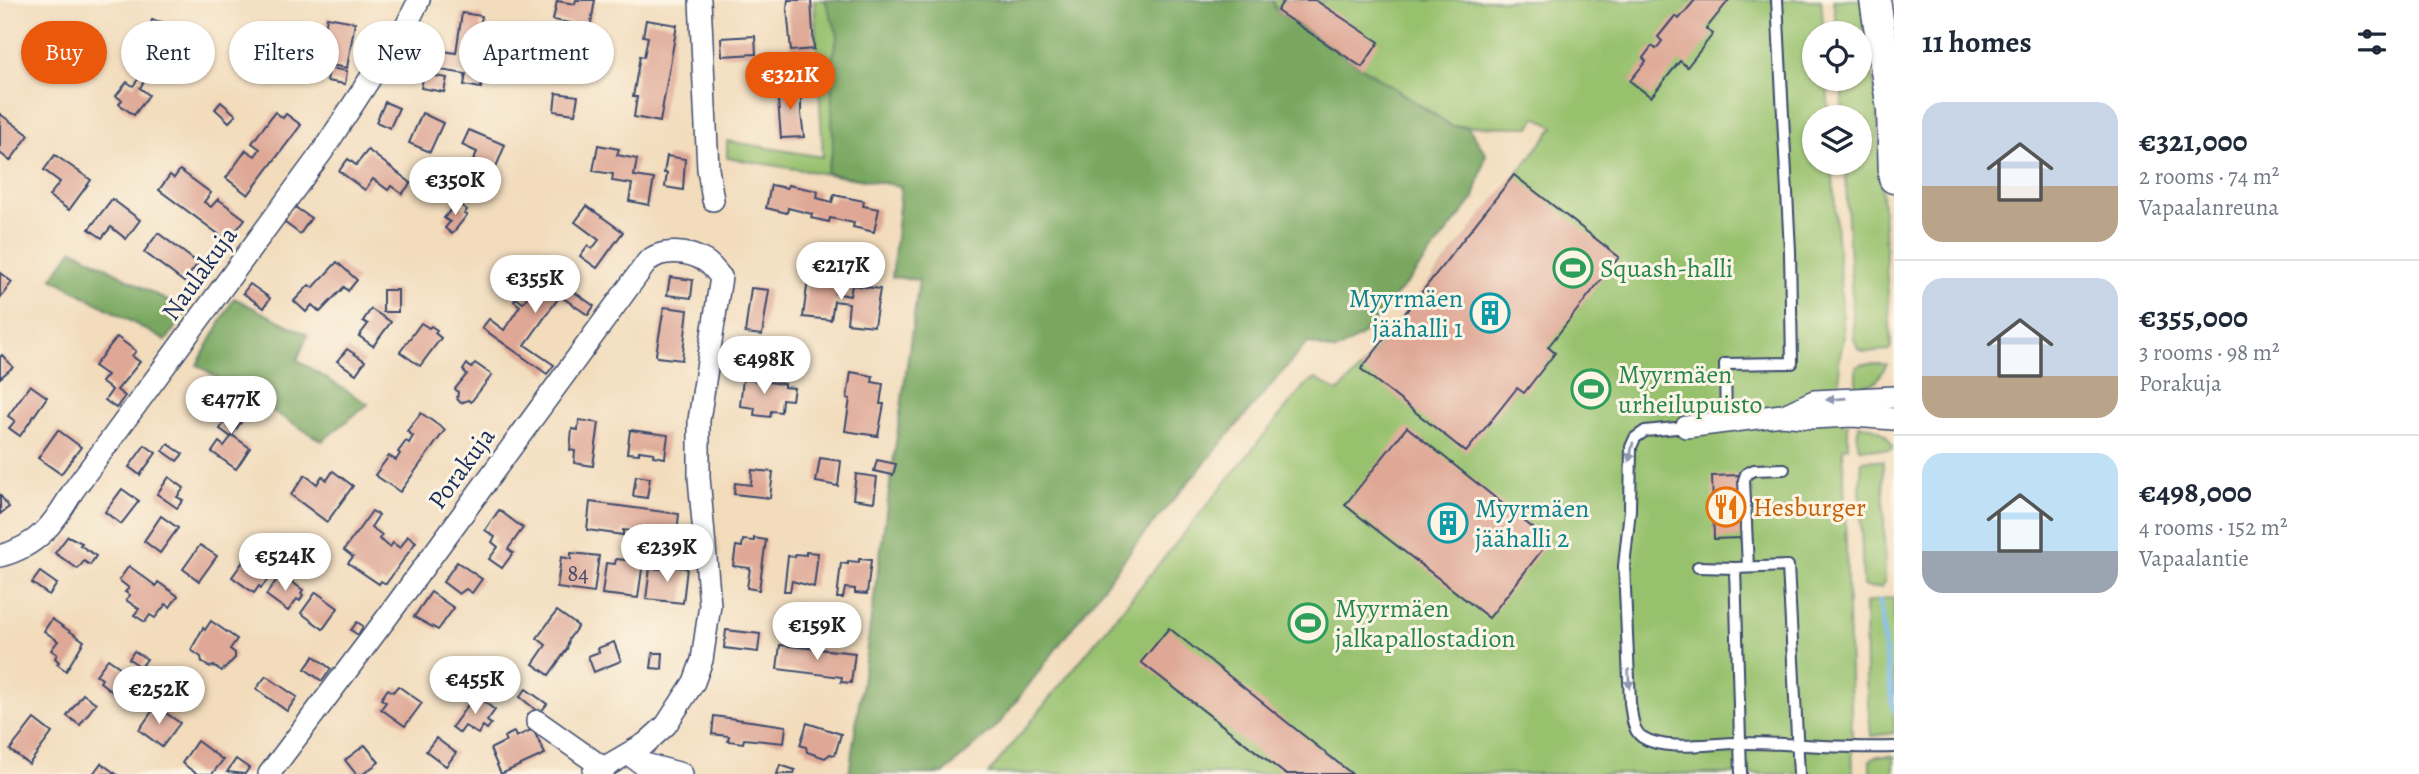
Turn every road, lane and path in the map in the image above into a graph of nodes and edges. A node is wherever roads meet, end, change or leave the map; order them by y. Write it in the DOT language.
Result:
graph roads {
  1 [pos="419,0"];
  2 [pos="700,0"];
  3 [pos="1777,0"];
  4 [pos="1875,0"];
  5 [pos="1893,111"];
  6 [pos="1894,178"];
  7 [pos="713,200"];
  8 [pos="1894,397"];
  9 [pos="1782,415"];
  10 [pos="1894,419"];
  11 [pos="1726,424"];
  12 [pos="1686,427"];
  13 [pos="1784,469"];
  14 [pos="0,556"];
  15 [pos="1698,567"];
  16 [pos="1748,567"];
  17 [pos="1735,568"];
  18 [pos="537,721"];
  19 [pos="1741,743"];
  20 [pos="1798,745"];
  21 [pos="1894,747"];
  22 [pos="628,754"];
  23 [pos="599,771"];
  24 [pos="269,774"];
  25 [pos="682,774"];
  26 [pos="1741,774"];
  27 [pos="1799,774"];
  1 -- 14 [label="street, Naulakuja"];
  2 -- 7 [label="street"];
  3 -- 11 [label="lane"];
  4 -- 5 [label="main road"];
  5 -- 6 [label="main road"];
  8 -- 9 [label="street, one-way"];
  9 -- 10 [label="street"];
  9 -- 11 [label="street"];
  11 -- 12 [label="street"];
  12 -- 19 [label="lane, one-way"];
  13 -- 16 [label="lane"];
  15 -- 17 [label="lane"];
  16 -- 17 [label="lane"];
  16 -- 20 [label="lane"];
  17 -- 19 [label="lane"];
  18 -- 23 [label="street"];
  19 -- 20 [label="lane"];
  19 -- 26 [label="lane"];
  20 -- 21 [label="lane"];
  20 -- 27 [label="lane"];
  22 -- 23 [label="street"];
  22 -- 24 [label="street, Porakuja"];
  22 -- 25 [label="street"];
}
